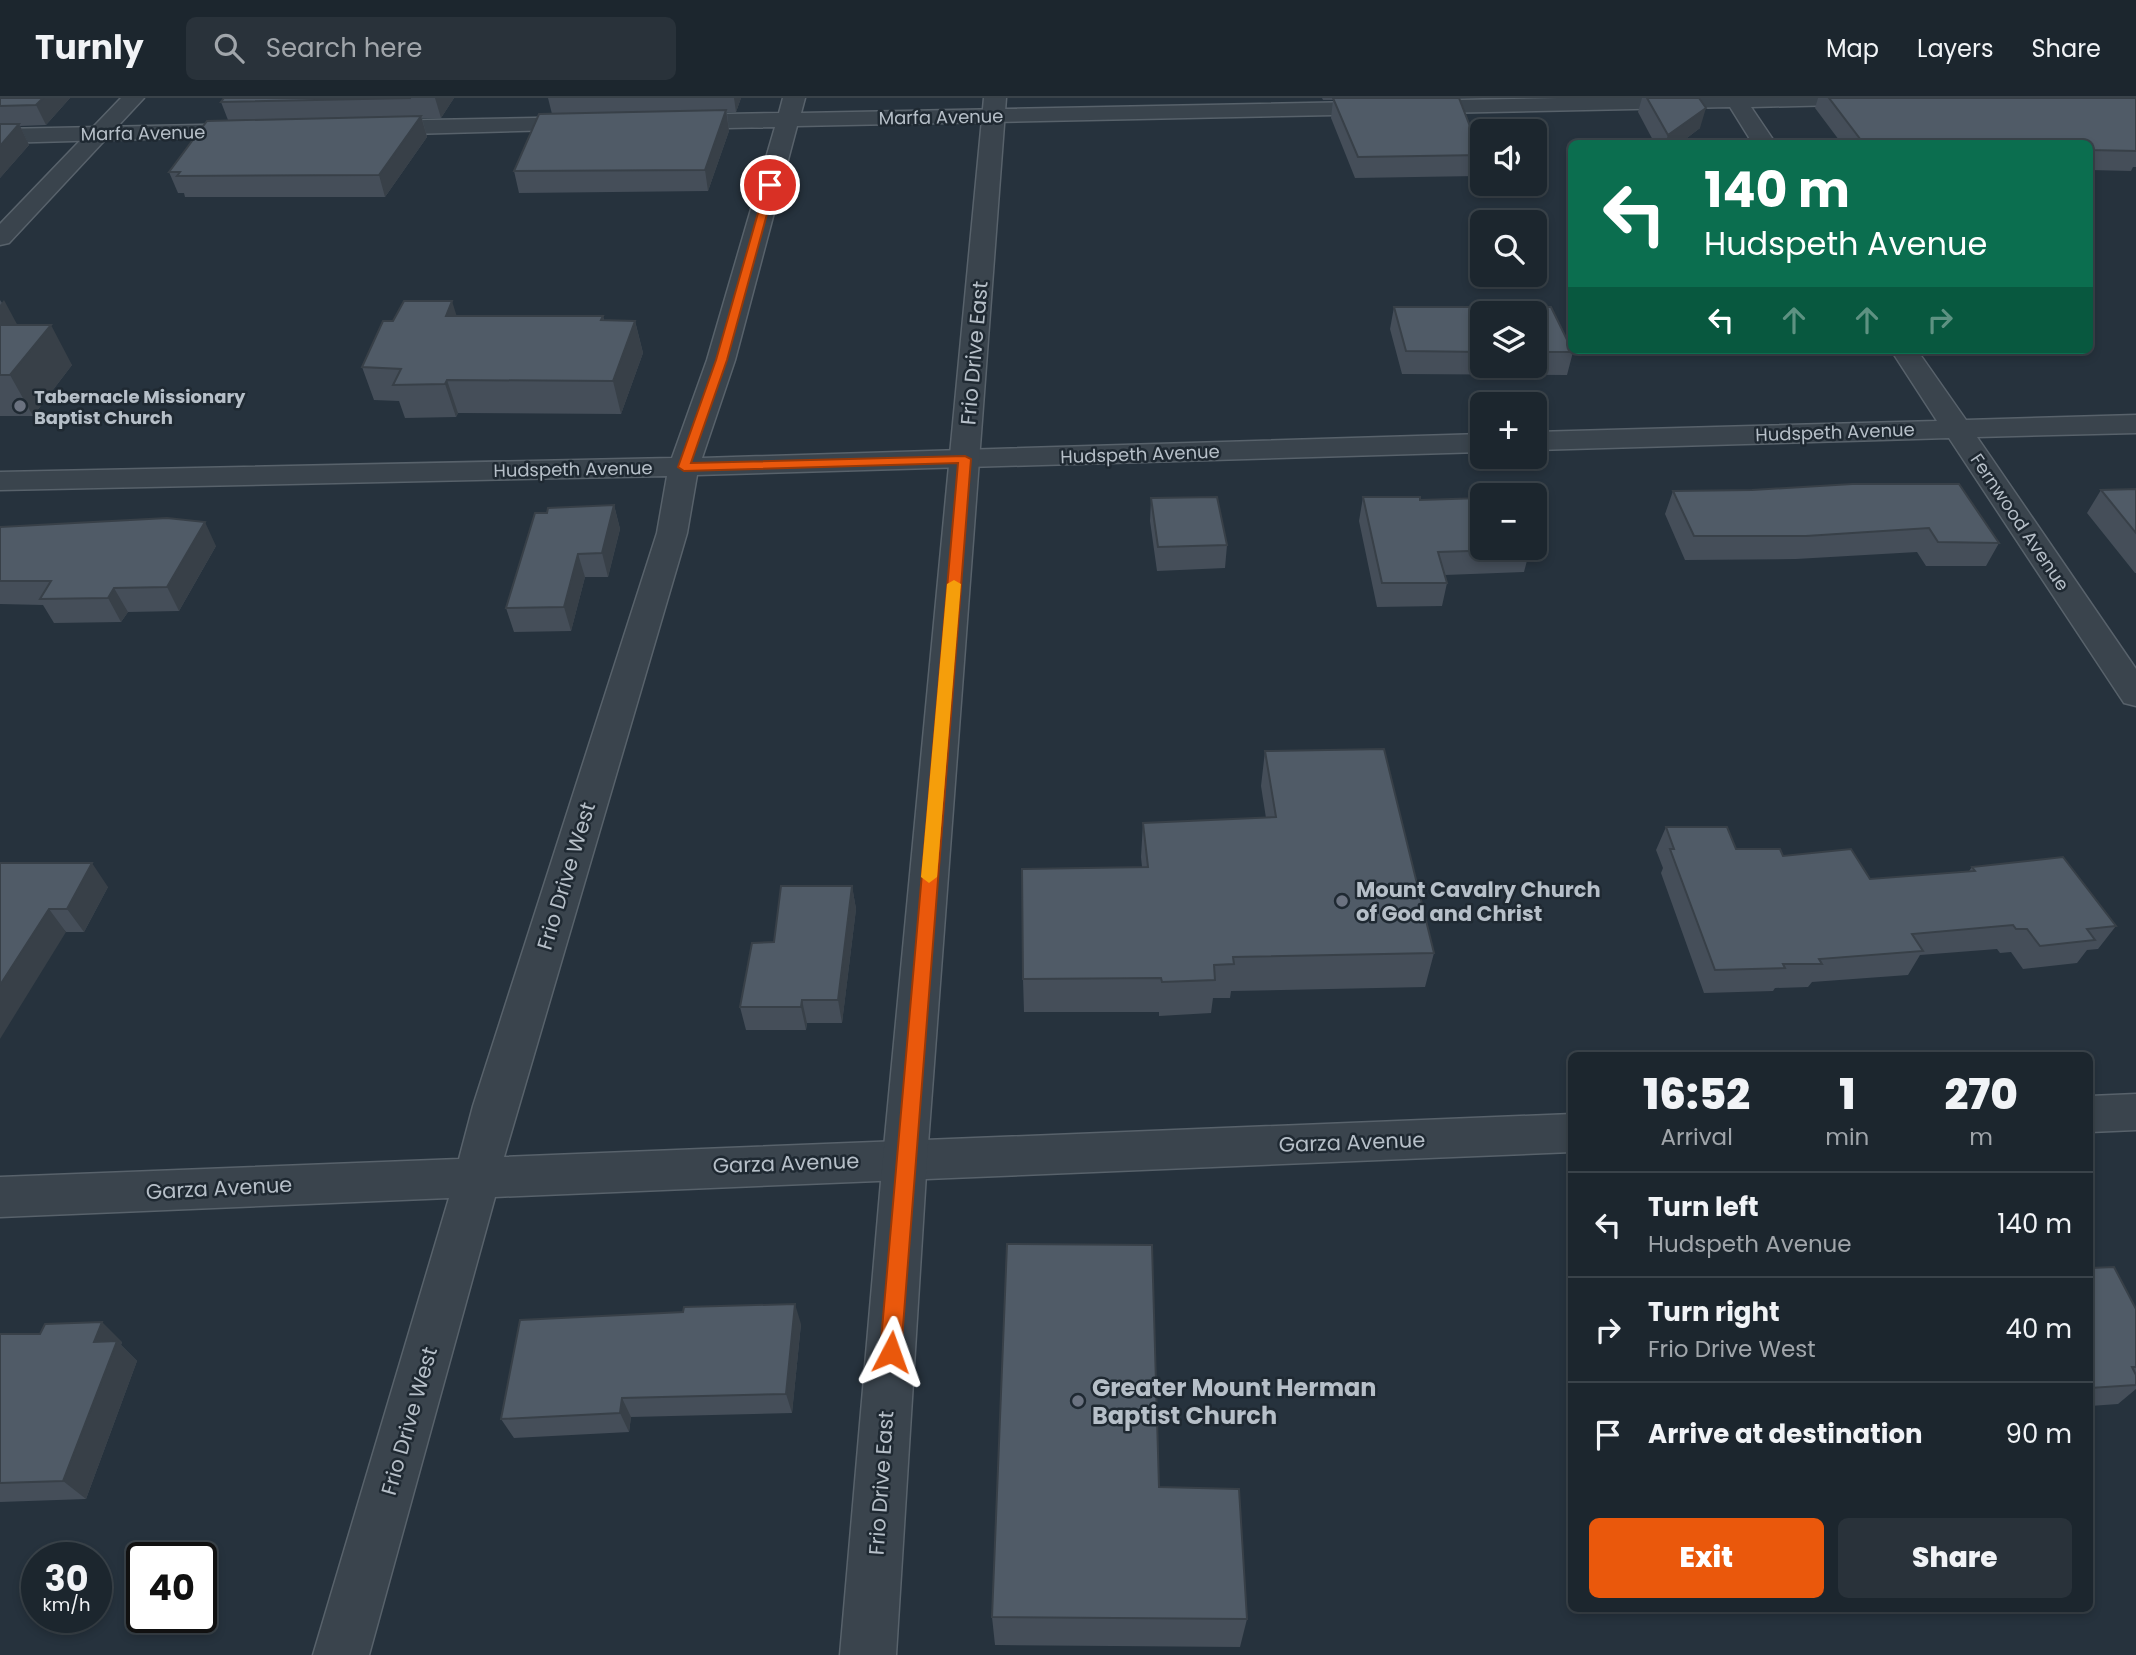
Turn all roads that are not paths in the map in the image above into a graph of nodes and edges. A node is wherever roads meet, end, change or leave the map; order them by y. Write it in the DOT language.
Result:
graph roads {
  1 [pos="133,98"];
  2 [pos="1882,98"];
  3 [pos="1736,99"];
  4 [pos="994,107"];
  5 [pos="790,109"];
  6 [pos="653,122"];
  7 [pos="611,123"];
  8 [pos="346,129"];
  9 [pos="276,130"];
  10 [pos="99,134"];
  11 [pos="0,136"];
  12 [pos="1762,140"];
  13 [pos="0,238"];
  14 [pos="1907,354"];
  15 [pos="2136,424"];
  16 [pos="1956,428"];
  17 [pos="1547,441"];
  18 [pos="1470,443"];
  19 [pos="965,459"];
  20 [pos="684,467"];
  21 [pos="0,481"];
  22 [pos="2136,695"];
  23 [pos="2136,1112"];
  24 [pos="2093,1114"];
  25 [pos="1568,1133"];
  26 [pos="905,1158"];
  27 [pos="478,1176"];
  28 [pos="0,1197"];
  29 [pos="341,1655"];
  30 [pos="868,1655"];
  1 -- 10 [label="street"];
  2 -- 3 [label="street, Marfa Avenue"];
  3 -- 4 [label="street, Marfa Avenue"];
  3 -- 12 [label="street"];
  4 -- 5 [label="street, Marfa Avenue"];
  4 -- 19 [label="street, Frio Drive East"];
  5 -- 6 [label="street, Marfa Avenue"];
  5 -- 20 [label="street, Frio Drive West"];
  7 -- 8 [label="street"];
  9 -- 10 [label="street, Marfa Avenue"];
  10 -- 11 [label="street, Marfa Avenue"];
  10 -- 13 [label="street"];
  14 -- 16 [label="street, Fernwood Avenue"];
  15 -- 16 [label="street, Hudspeth Avenue"];
  16 -- 17 [label="street, Hudspeth Avenue"];
  16 -- 22 [label="street, Fernwood Avenue"];
  18 -- 19 [label="street, Hudspeth Avenue"];
  19 -- 20 [label="street, Hudspeth Avenue"];
  19 -- 26 [label="street, Frio Drive East"];
  20 -- 21 [label="street, Hudspeth Avenue"];
  20 -- 27 [label="street, Frio Drive West"];
  23 -- 24 [label="street"];
  25 -- 26 [label="street, Garza Avenue"];
  26 -- 27 [label="street, Garza Avenue"];
  26 -- 30 [label="street, Frio Drive East"];
  27 -- 28 [label="street, Garza Avenue"];
  27 -- 29 [label="street, Frio Drive West"];
}
